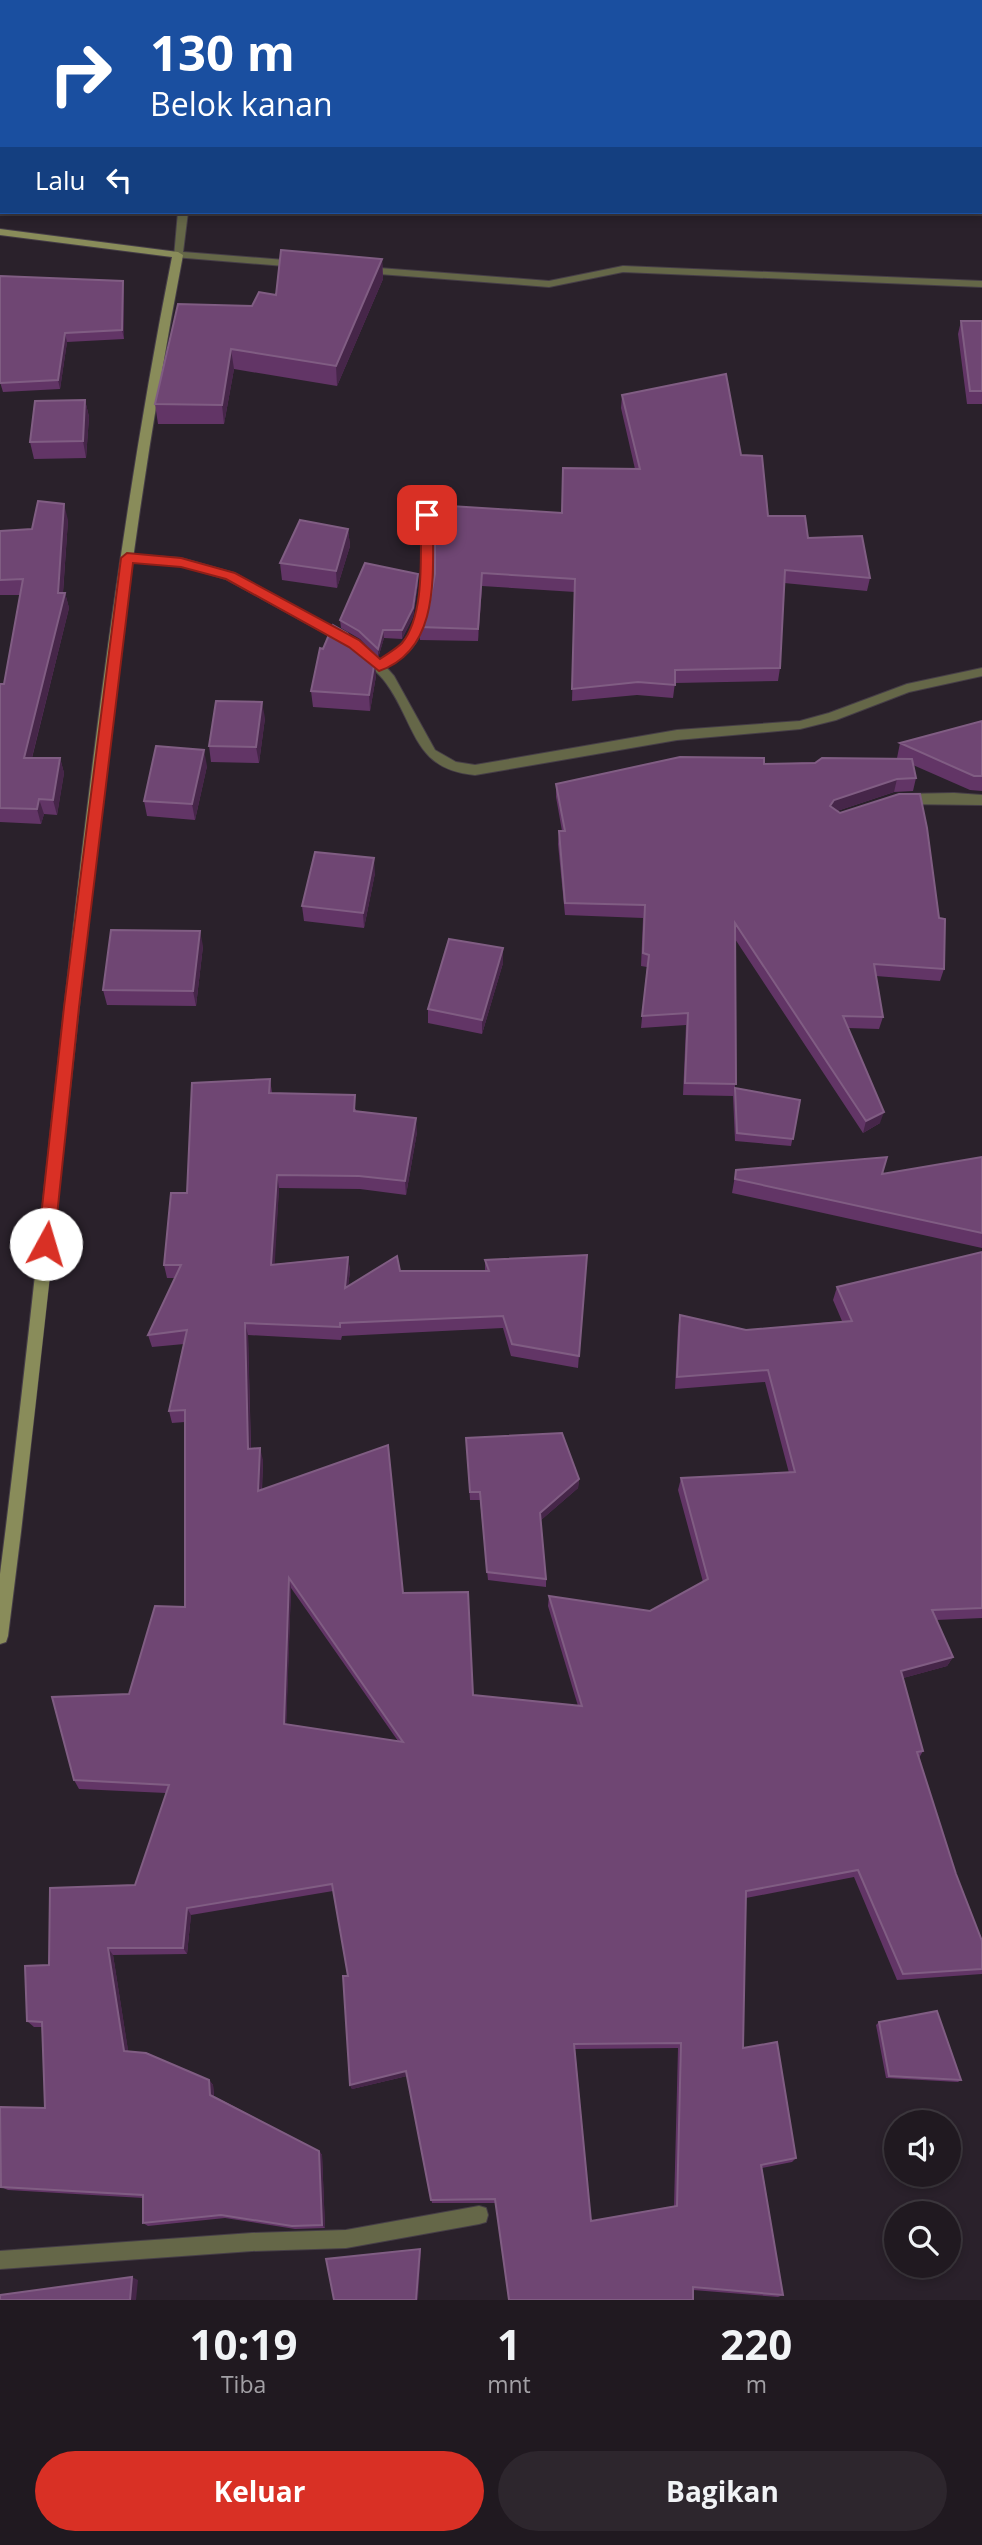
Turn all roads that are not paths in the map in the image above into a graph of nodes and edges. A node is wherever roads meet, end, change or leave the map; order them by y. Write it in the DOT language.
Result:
graph roads {
  1 [pos="183,214"];
  2 [pos="0,232"];
  3 [pos="177,255"];
  4 [pos="315,266"];
  5 [pos="357,269"];
  6 [pos="982,284"];
  7 [pos="427,515"];
  8 [pos="127,558"];
  9 [pos="379,666"];
  10 [pos="982,671"];
  11 [pos="982,800"];
  12 [pos="883,803"];
  13 [pos="0,1636"];
  14 [pos="479,2215"];
  15 [pos="0,2260"];
  1 -- 3 [label="street"];
  2 -- 3 [label="street"];
  3 -- 4 [label="street"];
  3 -- 8 [label="street"];
  5 -- 6 [label="street"];
  7 -- 9 [label="street"];
  8 -- 9 [label="street"];
  8 -- 13 [label="street"];
  9 -- 10 [label="street"];
  11 -- 12 [label="street"];
  14 -- 15 [label="street"];
}
